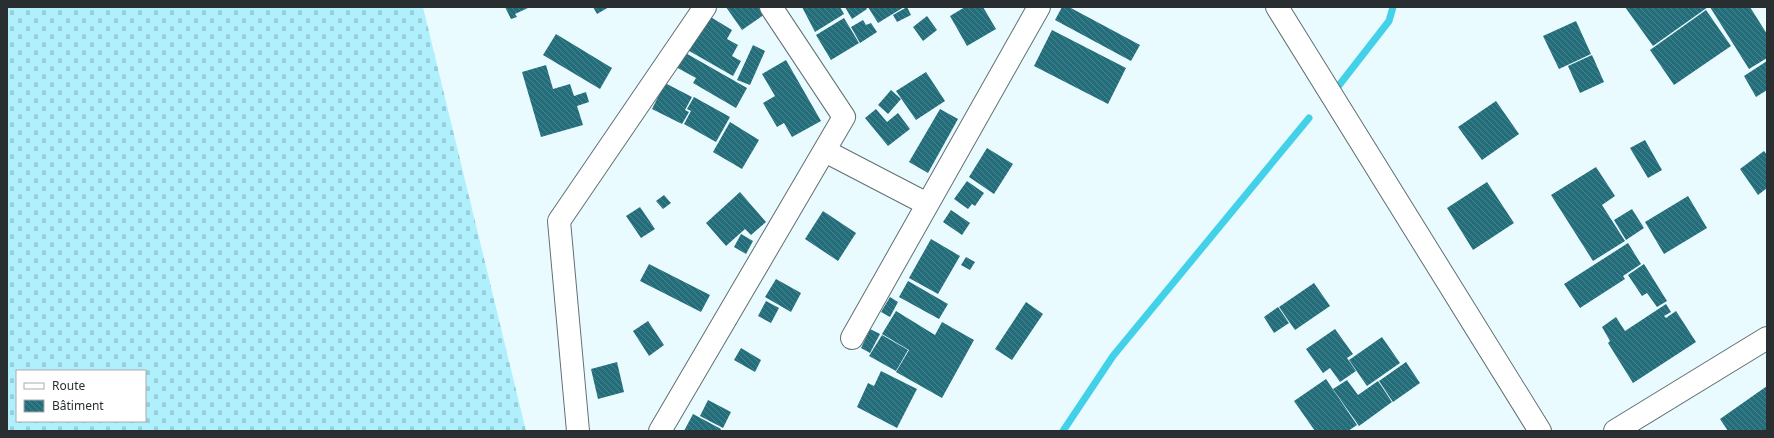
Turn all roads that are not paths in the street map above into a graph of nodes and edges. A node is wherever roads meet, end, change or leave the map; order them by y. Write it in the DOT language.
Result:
graph roads {
  1 [pos="704,7"];
  2 [pos="771,7"];
  3 [pos="1038,7"];
  4 [pos="1277,7"];
  5 [pos="825,151"];
  6 [pos="927,204"];
  7 [pos="852,338"];
  8 [pos="1767,338"];
  9 [pos="578,431"];
  10 [pos="660,431"];
  11 [pos="1540,431"];
  12 [pos="1615,431"];
  1 -- 9 [label="street"];
  2 -- 5 [label="street"];
  3 -- 6 [label="street"];
  4 -- 11 [label="street"];
  5 -- 6 [label="street"];
  5 -- 10 [label="street"];
  6 -- 7 [label="street"];
  8 -- 12 [label="street"];
}
